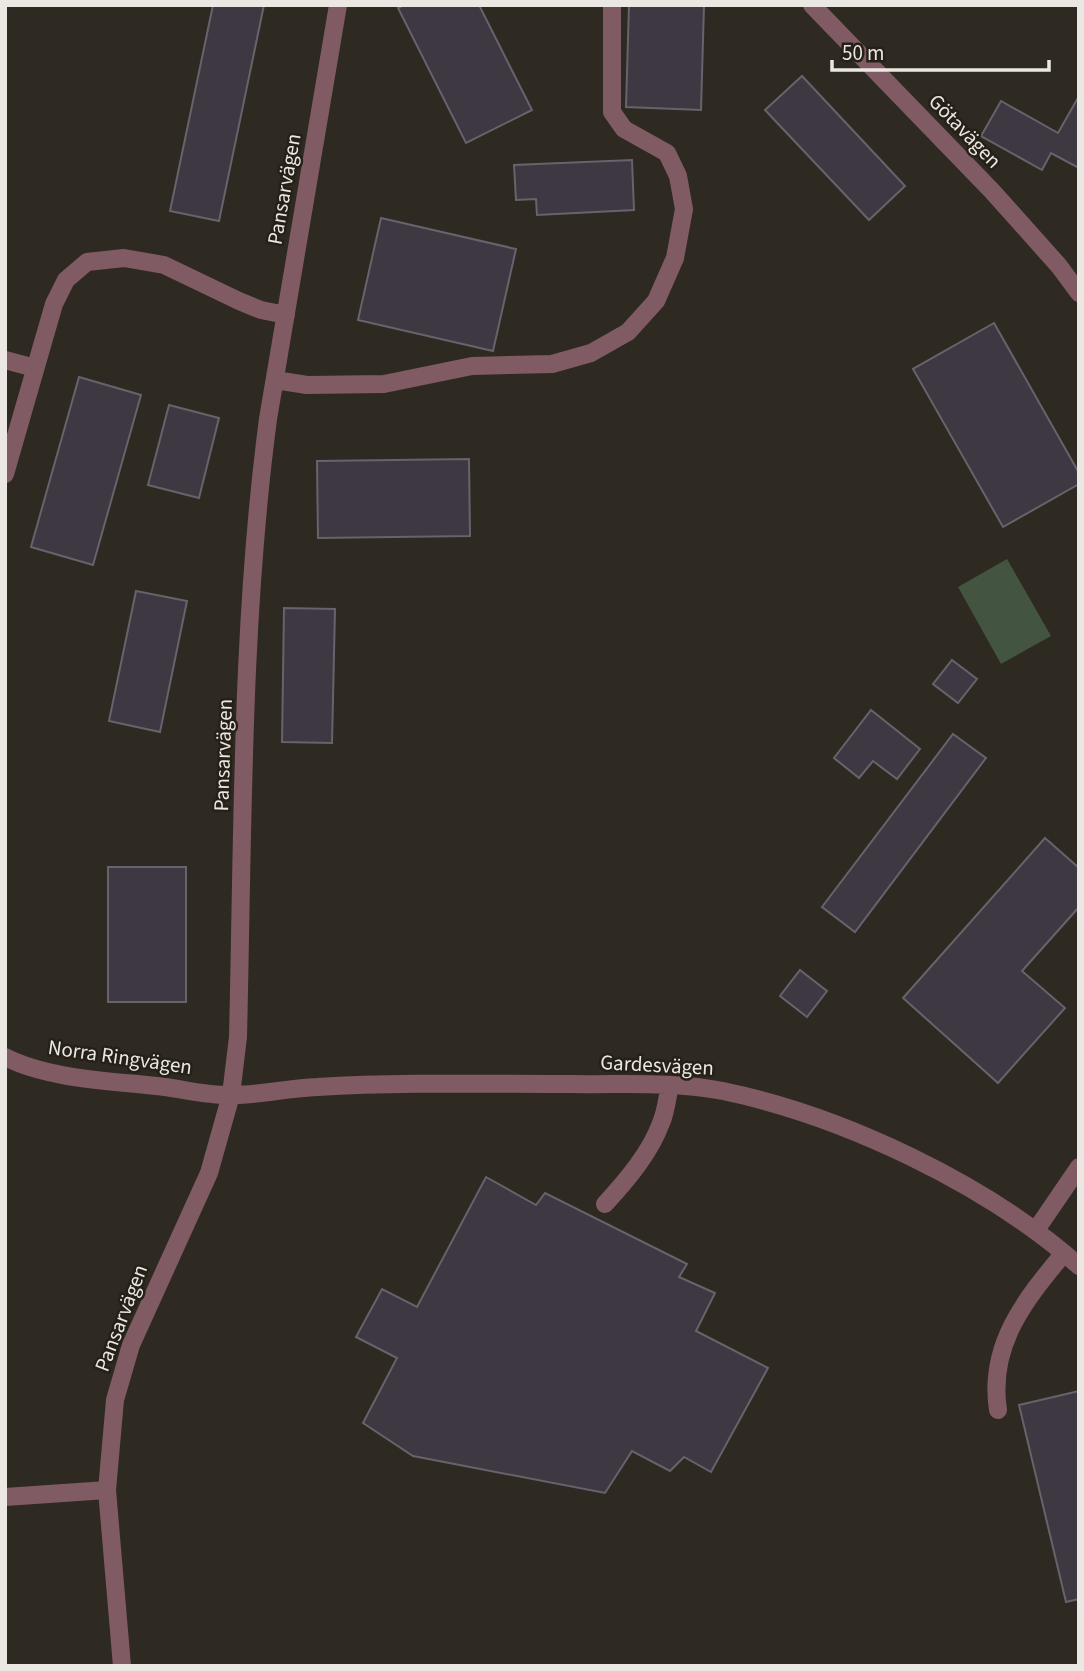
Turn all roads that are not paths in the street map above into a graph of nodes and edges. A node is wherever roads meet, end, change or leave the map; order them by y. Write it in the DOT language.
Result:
graph roads {
  1 [pos="338,5"];
  2 [pos="612,5"];
  3 [pos="812,5"];
  4 [pos="1075,281"];
  5 [pos="285,315"];
  6 [pos="5,360"];
  7 [pos="35,368"];
  8 [pos="275,380"];
  9 [pos="5,474"];
  10 [pos="5,1057"];
  11 [pos="670,1086"];
  12 [pos="231,1096"];
  13 [pos="1079,1167"];
  14 [pos="605,1204"];
  15 [pos="1036,1230"];
  16 [pos="1064,1253"];
  17 [pos="1079,1266"];
  18 [pos="998,1410"];
  19 [pos="107,1490"];
  20 [pos="5,1497"];
  21 [pos="122,1666"];
  1 -- 5 [label="lane, Pansarvägen"];
  2 -- 8 [label="lane"];
  3 -- 4 [label="lane, Götavägen"];
  5 -- 7 [label="lane"];
  5 -- 8 [label="lane, Pansarvägen"];
  6 -- 7 [label="lane"];
  7 -- 9 [label="lane"];
  8 -- 12 [label="lane, Pansarvägen"];
  10 -- 12 [label="lane, Norra Ringvägen"];
  11 -- 12 [label="lane, Gardesvägen"];
  11 -- 14 [label="lane"];
  11 -- 15 [label="lane, Gardesvägen"];
  12 -- 19 [label="lane, Pansarvägen"];
  13 -- 15 [label="lane"];
  15 -- 16 [label="lane, Gardesvägen"];
  16 -- 17 [label="lane, Gardesvägen"];
  16 -- 18 [label="lane"];
  19 -- 20 [label="lane"];
  19 -- 21 [label="lane, Pansarvägen"];
}
